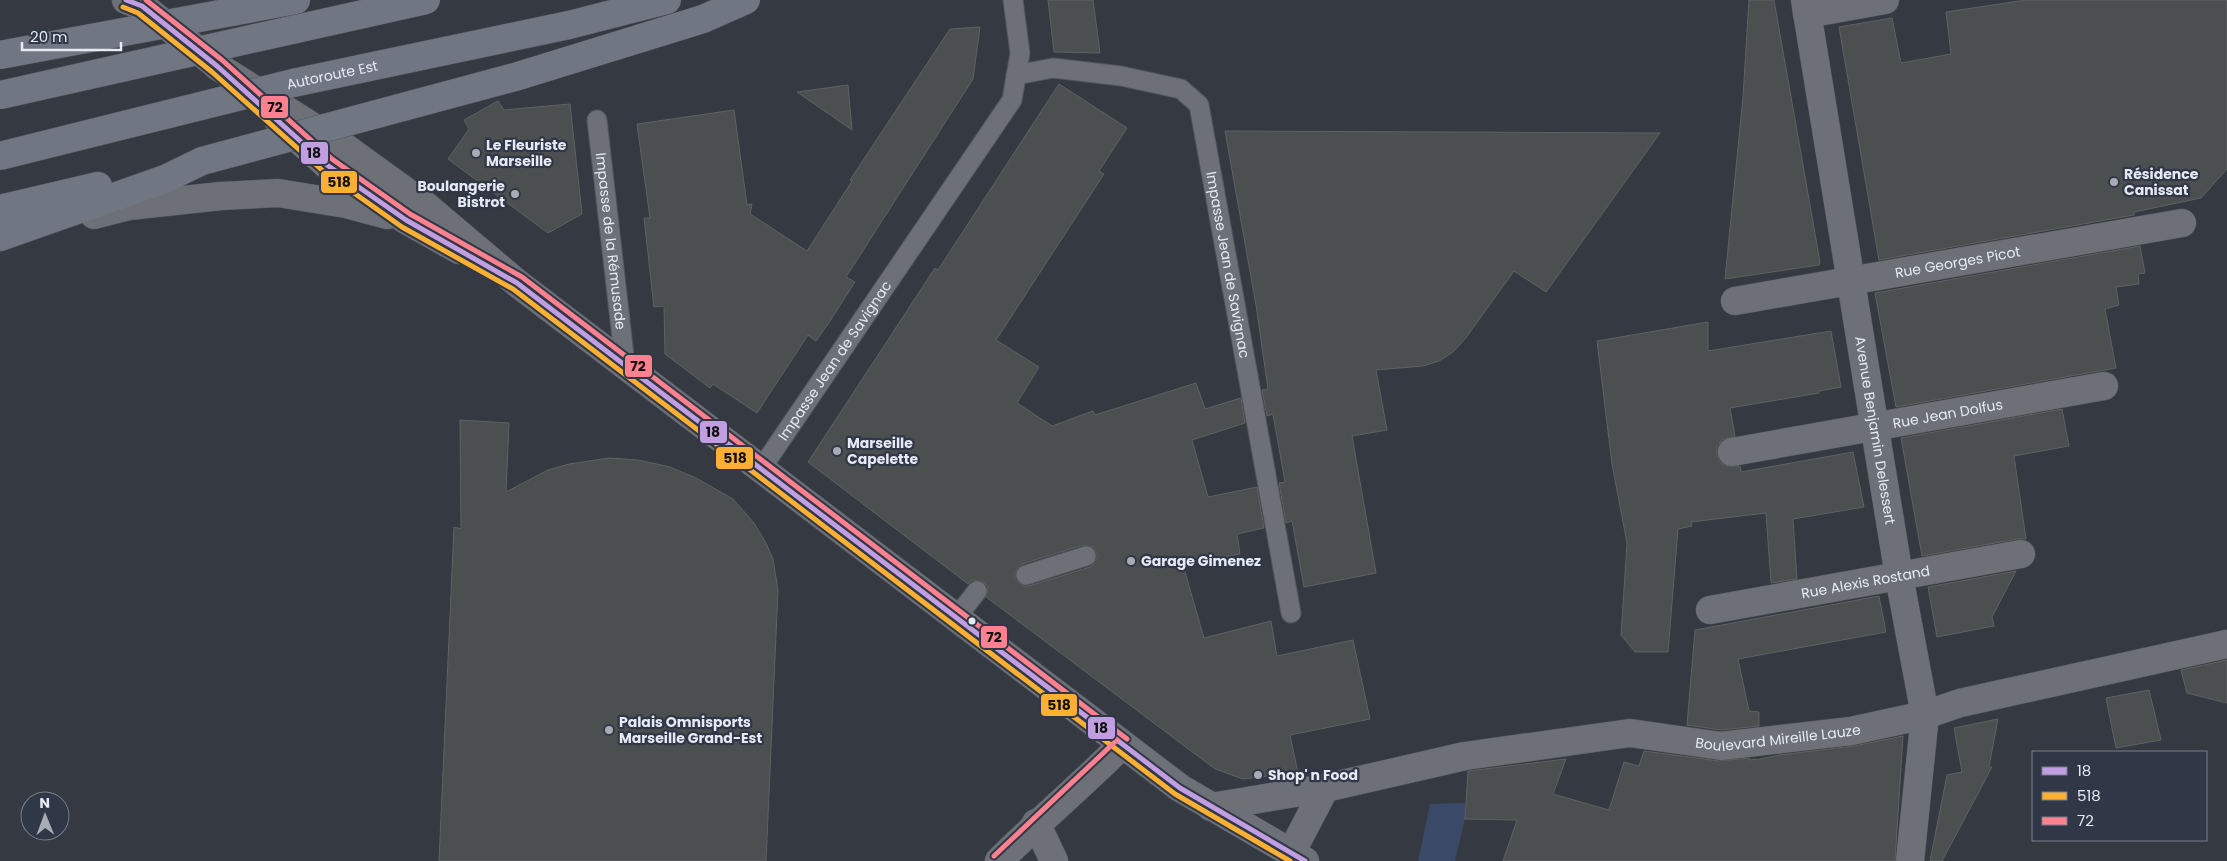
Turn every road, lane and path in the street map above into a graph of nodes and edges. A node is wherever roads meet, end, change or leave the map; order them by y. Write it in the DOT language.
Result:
graph roads {
  1 [pos="126,0"];
  2 [pos="296,0"];
  3 [pos="426,0"];
  4 [pos="666,0"];
  5 [pos="746,0"];
  6 [pos="1013,0"];
  7 [pos="1884,0"];
  8 [pos="1806,7"];
  9 [pos="0,55"];
  10 [pos="1016,75"];
  11 [pos="0,95"];
  12 [pos="597,120"];
  13 [pos="0,156"];
  14 [pos="337,157"];
  15 [pos="202,161"];
  16 [pos="278,193"];
  17 [pos="0,209"];
  18 [pos="406,220"];
  19 [pos="2182,223"];
  20 [pos="0,237"];
  21 [pos="1850,279"];
  22 [pos="517,283"];
  23 [pos="1735,300"];
  24 [pos="625,364"];
  25 [pos="2104,386"];
  26 [pos="1874,427"];
  27 [pos="1732,452"];
  28 [pos="761,469"];
  29 [pos="2020,554"];
  30 [pos="1086,556"];
  31 [pos="1026,574"];
  32 [pos="1899,576"];
  33 [pos="977,591"];
  34 [pos="1710,610"];
  35 [pos="1291,613"];
  36 [pos="956,618"];
  37 [pos="2227,644"];
  38 [pos="1925,715"];
  39 [pos="1122,745"];
  40 [pos="1325,788"];
  41 [pos="1211,806"];
  42 [pos="1036,823"];
  43 [pos="1298,857"];
  44 [pos="999,861"];
  45 [pos="1054,861"];
  46 [pos="1910,861"];
  1 -- 14 [label="street"];
  2 -- 9 [label="highway, bridge"];
  3 -- 11 [label="highway, bridge"];
  4 -- 13 [label="highway, Autoroute Est, bridge"];
  5 -- 15 [label="highway, bridge"];
  6 -- 10 [label="lane, Impasse Jean de Savignac"];
  7 -- 8 [label="street"];
  8 -- 21 [label="street, Avenue Benjamin Delessert"];
  10 -- 28 [label="lane, Impasse Jean de Savignac"];
  10 -- 35 [label="lane, Impasse Jean de Savignac"];
  12 -- 24 [label="lane, Impasse de la Rémusade"];
  14 -- 16 [label="street"];
  14 -- 18 [label="street"];
  14 -- 22 [label="street"];
  15 -- 17 [label="highway"];
  15 -- 20 [label="highway"];
  16 -- 18 [label="street"];
  16 -- 20 [label="street"];
  18 -- 22 [label="street"];
  19 -- 21 [label="street, Rue Georges Picot"];
  21 -- 23 [label="street, Rue Georges Picot"];
  21 -- 26 [label="street, Avenue Benjamin Delessert"];
  22 -- 24 [label="street"];
  24 -- 28 [label="street"];
  25 -- 26 [label="street, Rue Jean Dolfus"];
  26 -- 27 [label="street, Rue Jean Dolfus"];
  26 -- 32 [label="street, Avenue Benjamin Delessert"];
  28 -- 36 [label="street"];
  29 -- 32 [label="street, Rue Alexis Rostand"];
  30 -- 31 [label="lane"];
  32 -- 34 [label="street, Rue Alexis Rostand"];
  32 -- 38 [label="street, Avenue Benjamin Delessert"];
  33 -- 36 [label="lane"];
  36 -- 39 [label="street"];
  37 -- 38 [label="street, Boulevard Mireille Lauze"];
  38 -- 40 [label="street, Boulevard Mireille Lauze"];
  38 -- 46 [label="street, Avenue Benjamin Delessert"];
  39 -- 41 [label="street"];
  39 -- 42 [label="street"];
  40 -- 41 [label="street, Boulevard Mireille Lauze"];
  40 -- 43 [label="street"];
  41 -- 43 [label="street"];
  42 -- 44 [label="street"];
  42 -- 45 [label="street"];
}
